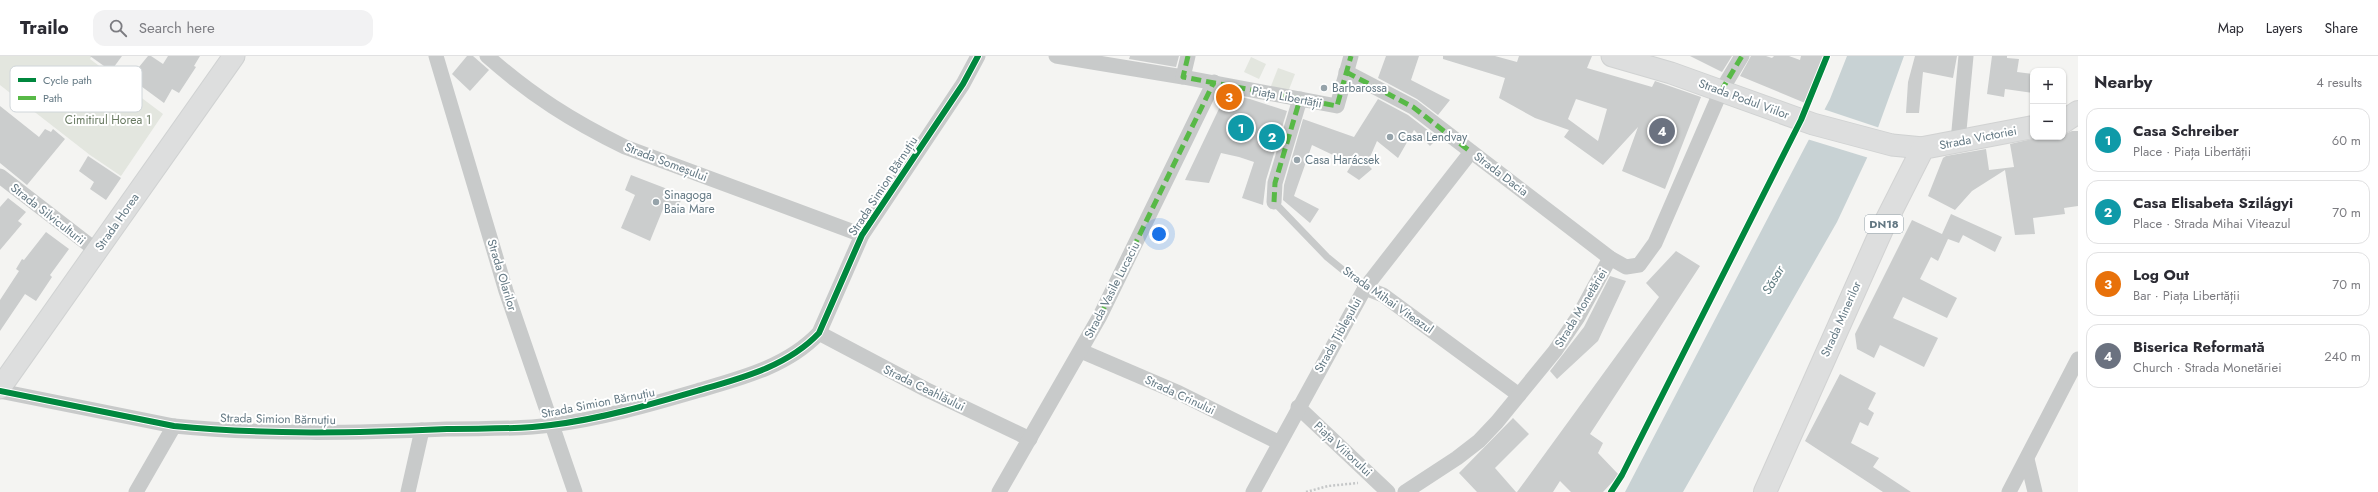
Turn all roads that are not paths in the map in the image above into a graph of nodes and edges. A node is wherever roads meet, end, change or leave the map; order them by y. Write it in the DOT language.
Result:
graph roads {
  1 [pos="234,56"];
  2 [pos="436,56"];
  3 [pos="487,56"];
  4 [pos="978,56"];
  5 [pos="1056,56"];
  6 [pos="1188,56"];
  7 [pos="1351,56"];
  8 [pos="1612,56"];
  9 [pos="1742,56"];
  10 [pos="1966,56"];
  11 [pos="1346,72"];
  12 [pos="1183,77"];
  13 [pos="1213,82"];
  14 [pos="1721,91"];
  15 [pos="1300,99"];
  16 [pos="2078,112"];
  17 [pos="2066,120"];
  18 [pos="2030,128"];
  19 [pos="1958,141"];
  20 [pos="1922,148"];
  21 [pos="1471,152"];
  22 [pos="0,176"];
  23 [pos="1274,202"];
  24 [pos="862,235"];
  25 [pos="97,251"];
  26 [pos="1610,258"];
  27 [pos="1365,288"];
  28 [pos="819,334"];
  29 [pos="1081,351"];
  30 [pos="2078,359"];
  31 [pos="0,388"];
  32 [pos="0,391"];
  33 [pos="1519,395"];
  34 [pos="1298,407"];
  35 [pos="551,425"];
  36 [pos="174,426"];
  37 [pos="422,430"];
  38 [pos="1030,439"];
  39 [pos="1278,442"];
  40 [pos="2028,459"];
  41 [pos="136,492"];
  42 [pos="408,492"];
  43 [pos="575,492"];
  44 [pos="999,492"];
  45 [pos="1253,492"];
  46 [pos="1388,492"];
  47 [pos="1405,492"];
  48 [pos="1765,492"];
  49 [pos="2009,492"];
  50 [pos="2035,492"];
  1 -- 25 [label="street, Strada Horea"];
  2 -- 35 [label="street, Strada Olarilor"];
  3 -- 24 [label="street, Strada Someșului"];
  4 -- 24 [label="street, Strada Simion Bărnuțiu"];
  5 -- 12 [label="street, Piața Libertății"];
  6 -- 12 [label="street"];
  7 -- 11 [label="street, Piața Libertății"];
  8 -- 14 [label="street, Strada Podul Viilor"];
  9 -- 14 [label="street, Strada Monetăriei"];
  10 -- 19 [label="street"];
  11 -- 15 [label="street, Piața Libertății"];
  11 -- 21 [label="street, Strada Dacia"];
  12 -- 13 [label="street, Piața Libertății"];
  13 -- 15 [label="street, Piața Libertății"];
  13 -- 29 [label="street, Strada Vasile Lucaciu"];
  14 -- 20 [label="street, Strada Podul Viilor"];
  14 -- 26 [label="street, Strada Monetăriei"];
  15 -- 23 [label="street, Strada Mihai Viteazul"];
  16 -- 17 [label="main road"];
  18 -- 19 [label="main road, Strada Victoriei"];
  19 -- 20 [label="main road, Strada Victoriei"];
  20 -- 48 [label="main road, Strada Minerilor / DN18"];
  21 -- 26 [label="street, Strada Dacia"];
  21 -- 27 [label="street, Strada Țibleșului"];
  22 -- 25 [label="street, Strada Silviculturii"];
  23 -- 27 [label="lane, Strada Mihai Viteazul"];
  24 -- 28 [label="street, Strada Simion Bărnuțiu"];
  25 -- 31 [label="street, Strada Horea"];
  26 -- 33 [label="street, Strada Monetăriei"];
  27 -- 33 [label="street, Strada Mihai Viteazul"];
  27 -- 34 [label="street, Strada Țibleșului"];
  28 -- 35 [label="street, Strada Simion Bărnuțiu"];
  28 -- 38 [label="street, Strada Ceahlăului"];
  29 -- 38 [label="street, Strada Vasile Lucaciu"];
  29 -- 39 [label="street, Strada Crinului"];
  30 -- 40 [label="street"];
  32 -- 36 [label="street, Strada Simion Bărnuțiu"];
  33 -- 47 [label="street, Strada Monetăriei"];
  34 -- 39 [label="street, Strada Țibleșului"];
  34 -- 46 [label="street, Piața Viitorului"];
  35 -- 37 [label="street, Strada Simion Bărnuțiu"];
  35 -- 43 [label="street, Strada Olarilor"];
  36 -- 37 [label="street, Strada Simion Bărnuțiu"];
  36 -- 41 [label="street"];
  37 -- 42 [label="street"];
  38 -- 44 [label="street, Strada Vasile Lucaciu"];
  39 -- 45 [label="street, Strada Țibleșului"];
  40 -- 49 [label="street"];
  40 -- 50 [label="street"];
}
